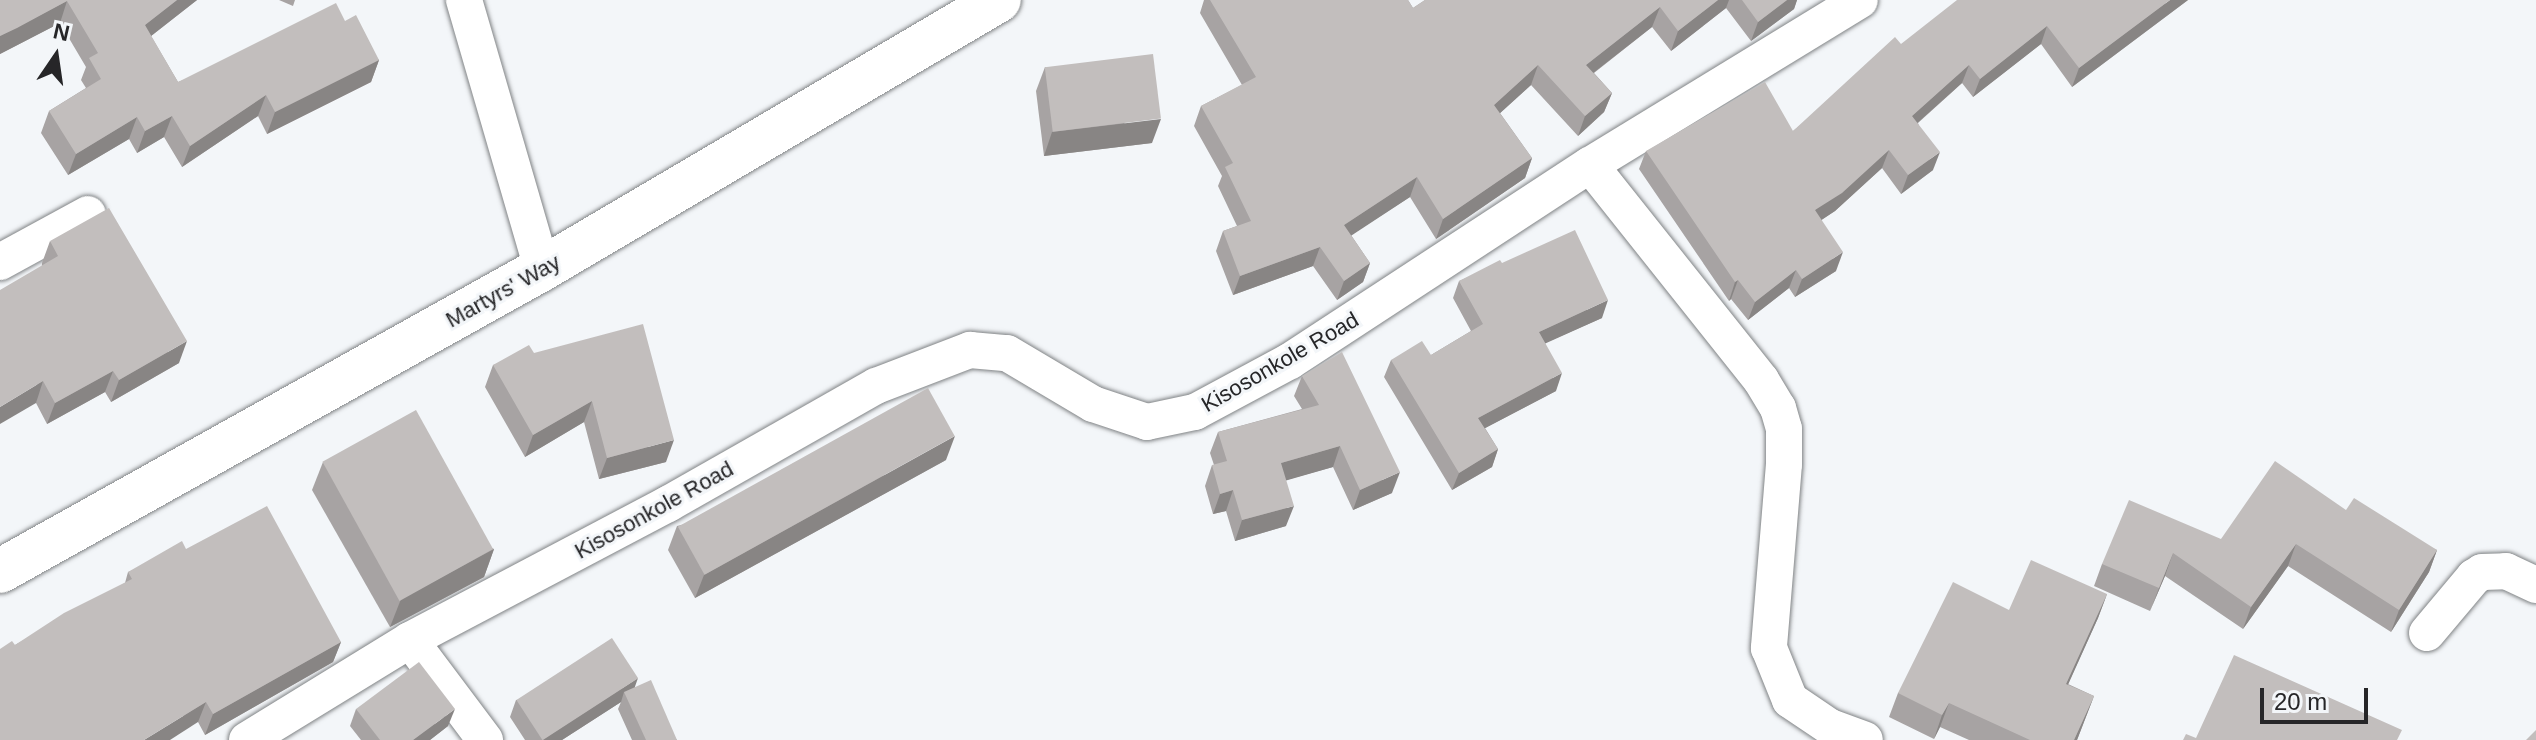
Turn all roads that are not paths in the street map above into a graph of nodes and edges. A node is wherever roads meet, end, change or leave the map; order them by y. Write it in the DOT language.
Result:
graph roads {
  1 [pos="464,0"];
  2 [pos="999,0"];
  3 [pos="1860,0"];
  4 [pos="1590,165"];
  5 [pos="88,214"];
  6 [pos="0,262"];
  7 [pos="542,269"];
  8 [pos="0,571"];
  9 [pos="2536,585"];
  10 [pos="2427,633"];
  11 [pos="410,640"];
  12 [pos="247,740"];
  13 [pos="485,740"];
  14 [pos="1865,740"];
  1 -- 7 [label="street"];
  2 -- 7 [label="main road, Martyrs' Way"];
  3 -- 4 [label="street, Kisosonkole Road"];
  4 -- 11 [label="street, Kisosonkole Road"];
  4 -- 14 [label="street"];
  5 -- 6 [label="street"];
  7 -- 8 [label="main road, Martyrs' Way"];
  9 -- 10 [label="street"];
  11 -- 12 [label="street, Kisosonkole Road"];
  11 -- 13 [label="street"];
}
